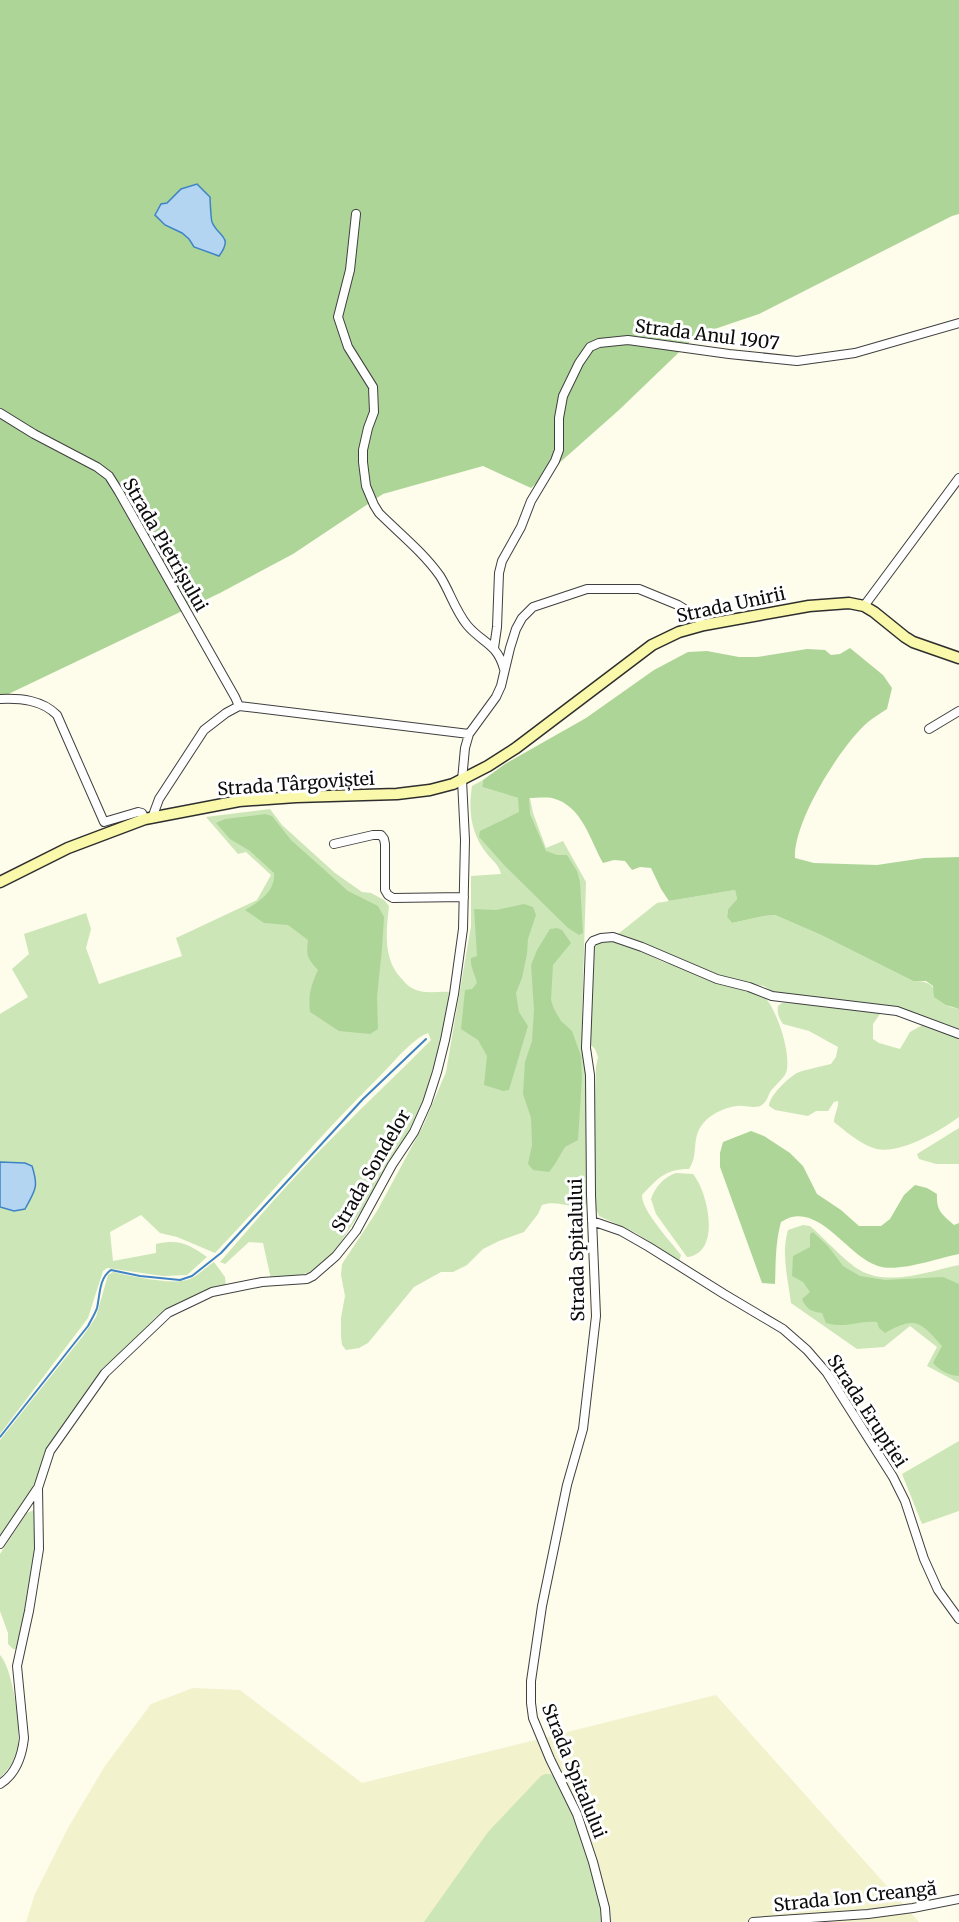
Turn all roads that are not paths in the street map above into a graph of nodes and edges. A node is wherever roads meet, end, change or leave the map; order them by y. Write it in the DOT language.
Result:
graph roads {
  1 [pos="356,214"];
  2 [pos="959,323"];
  3 [pos="0,413"];
  4 [pos="959,478"];
  5 [pos="864,606"];
  6 [pos="704,625"];
  7 [pos="494,648"];
  8 [pos="959,658"];
  9 [pos="505,669"];
  10 [pos="0,699"];
  11 [pos="239,706"];
  12 [pos="959,711"];
  13 [pos="929,729"];
  14 [pos="469,734"];
  15 [pos="462,780"];
  16 [pos="149,819"];
  17 [pos="107,827"];
  18 [pos="334,844"];
  19 [pos="0,882"];
  20 [pos="464,897"];
  21 [pos="959,1034"];
  22 [pos="592,1221"];
  23 [pos="38,1488"];
  24 [pos="0,1544"];
  25 [pos="959,1619"];
  26 [pos="0,1784"];
  27 [pos="959,1899"];
  28 [pos="606,1922"];
  29 [pos="753,1922"];
  1 -- 7 [label="street"];
  2 -- 7 [label="street, Strada Anul 1907"];
  3 -- 11 [label="street, Strada Pietrișului"];
  4 -- 5 [label="street"];
  5 -- 6 [label="main road, Strada Unirii"];
  5 -- 8 [label="main road"];
  6 -- 9 [label="street"];
  6 -- 15 [label="main road, Strada Unirii"];
  7 -- 9 [label="street"];
  9 -- 14 [label="street"];
  10 -- 17 [label="street"];
  11 -- 14 [label="street"];
  11 -- 16 [label="street"];
  12 -- 13 [label="street"];
  14 -- 15 [label="street"];
  15 -- 16 [label="main road, Strada Târgoviștei"];
  15 -- 20 [label="street, Strada Sondelor"];
  16 -- 17 [label="main road, Strada Târgoviștei"];
  17 -- 19 [label="main road, Strada Târgoviștei"];
  18 -- 20 [label="street"];
  20 -- 23 [label="street, Strada Sondelor"];
  21 -- 22 [label="street, Strada Spitalului"];
  22 -- 25 [label="street, Strada Erupției"];
  22 -- 28 [label="street, Strada Spitalului"];
  23 -- 24 [label="street"];
  23 -- 26 [label="street, Strada Sondelor"];
  27 -- 29 [label="street, Strada Ion Creangă"];
}
